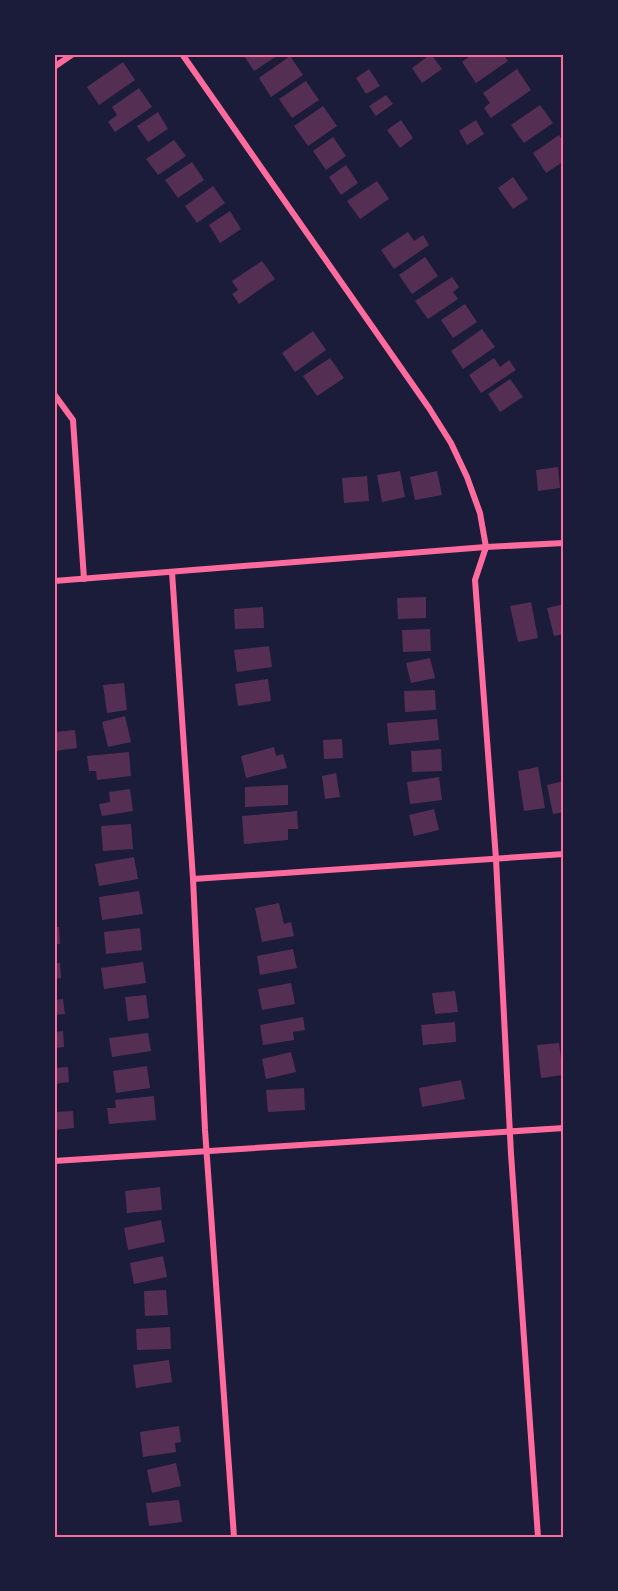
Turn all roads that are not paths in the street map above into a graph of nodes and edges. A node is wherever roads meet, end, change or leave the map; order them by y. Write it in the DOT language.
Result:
graph roads {
  1 [pos="73,54"];
  2 [pos="182,54"];
  3 [pos="54,67"];
  4 [pos="54,394"];
  5 [pos="564,543"];
  6 [pos="486,547"];
  7 [pos="172,572"];
  8 [pos="84,579"];
  9 [pos="54,581"];
  10 [pos="564,854"];
  11 [pos="496,859"];
  12 [pos="193,879"];
  13 [pos="564,1128"];
  14 [pos="510,1131"];
  15 [pos="207,1151"];
  16 [pos="54,1161"];
  17 [pos="234,1537"];
  18 [pos="538,1537"];
  1 -- 3 [label="street"];
  2 -- 6 [label="street"];
  4 -- 8 [label="street"];
  5 -- 6 [label="street"];
  6 -- 7 [label="street"];
  6 -- 11 [label="street"];
  7 -- 8 [label="street"];
  7 -- 12 [label="street"];
  8 -- 9 [label="street"];
  10 -- 11 [label="street"];
  11 -- 12 [label="street"];
  11 -- 14 [label="street"];
  12 -- 15 [label="street"];
  13 -- 14 [label="street"];
  14 -- 15 [label="street"];
  14 -- 18 [label="street"];
  15 -- 16 [label="street"];
  15 -- 17 [label="street"];
}
